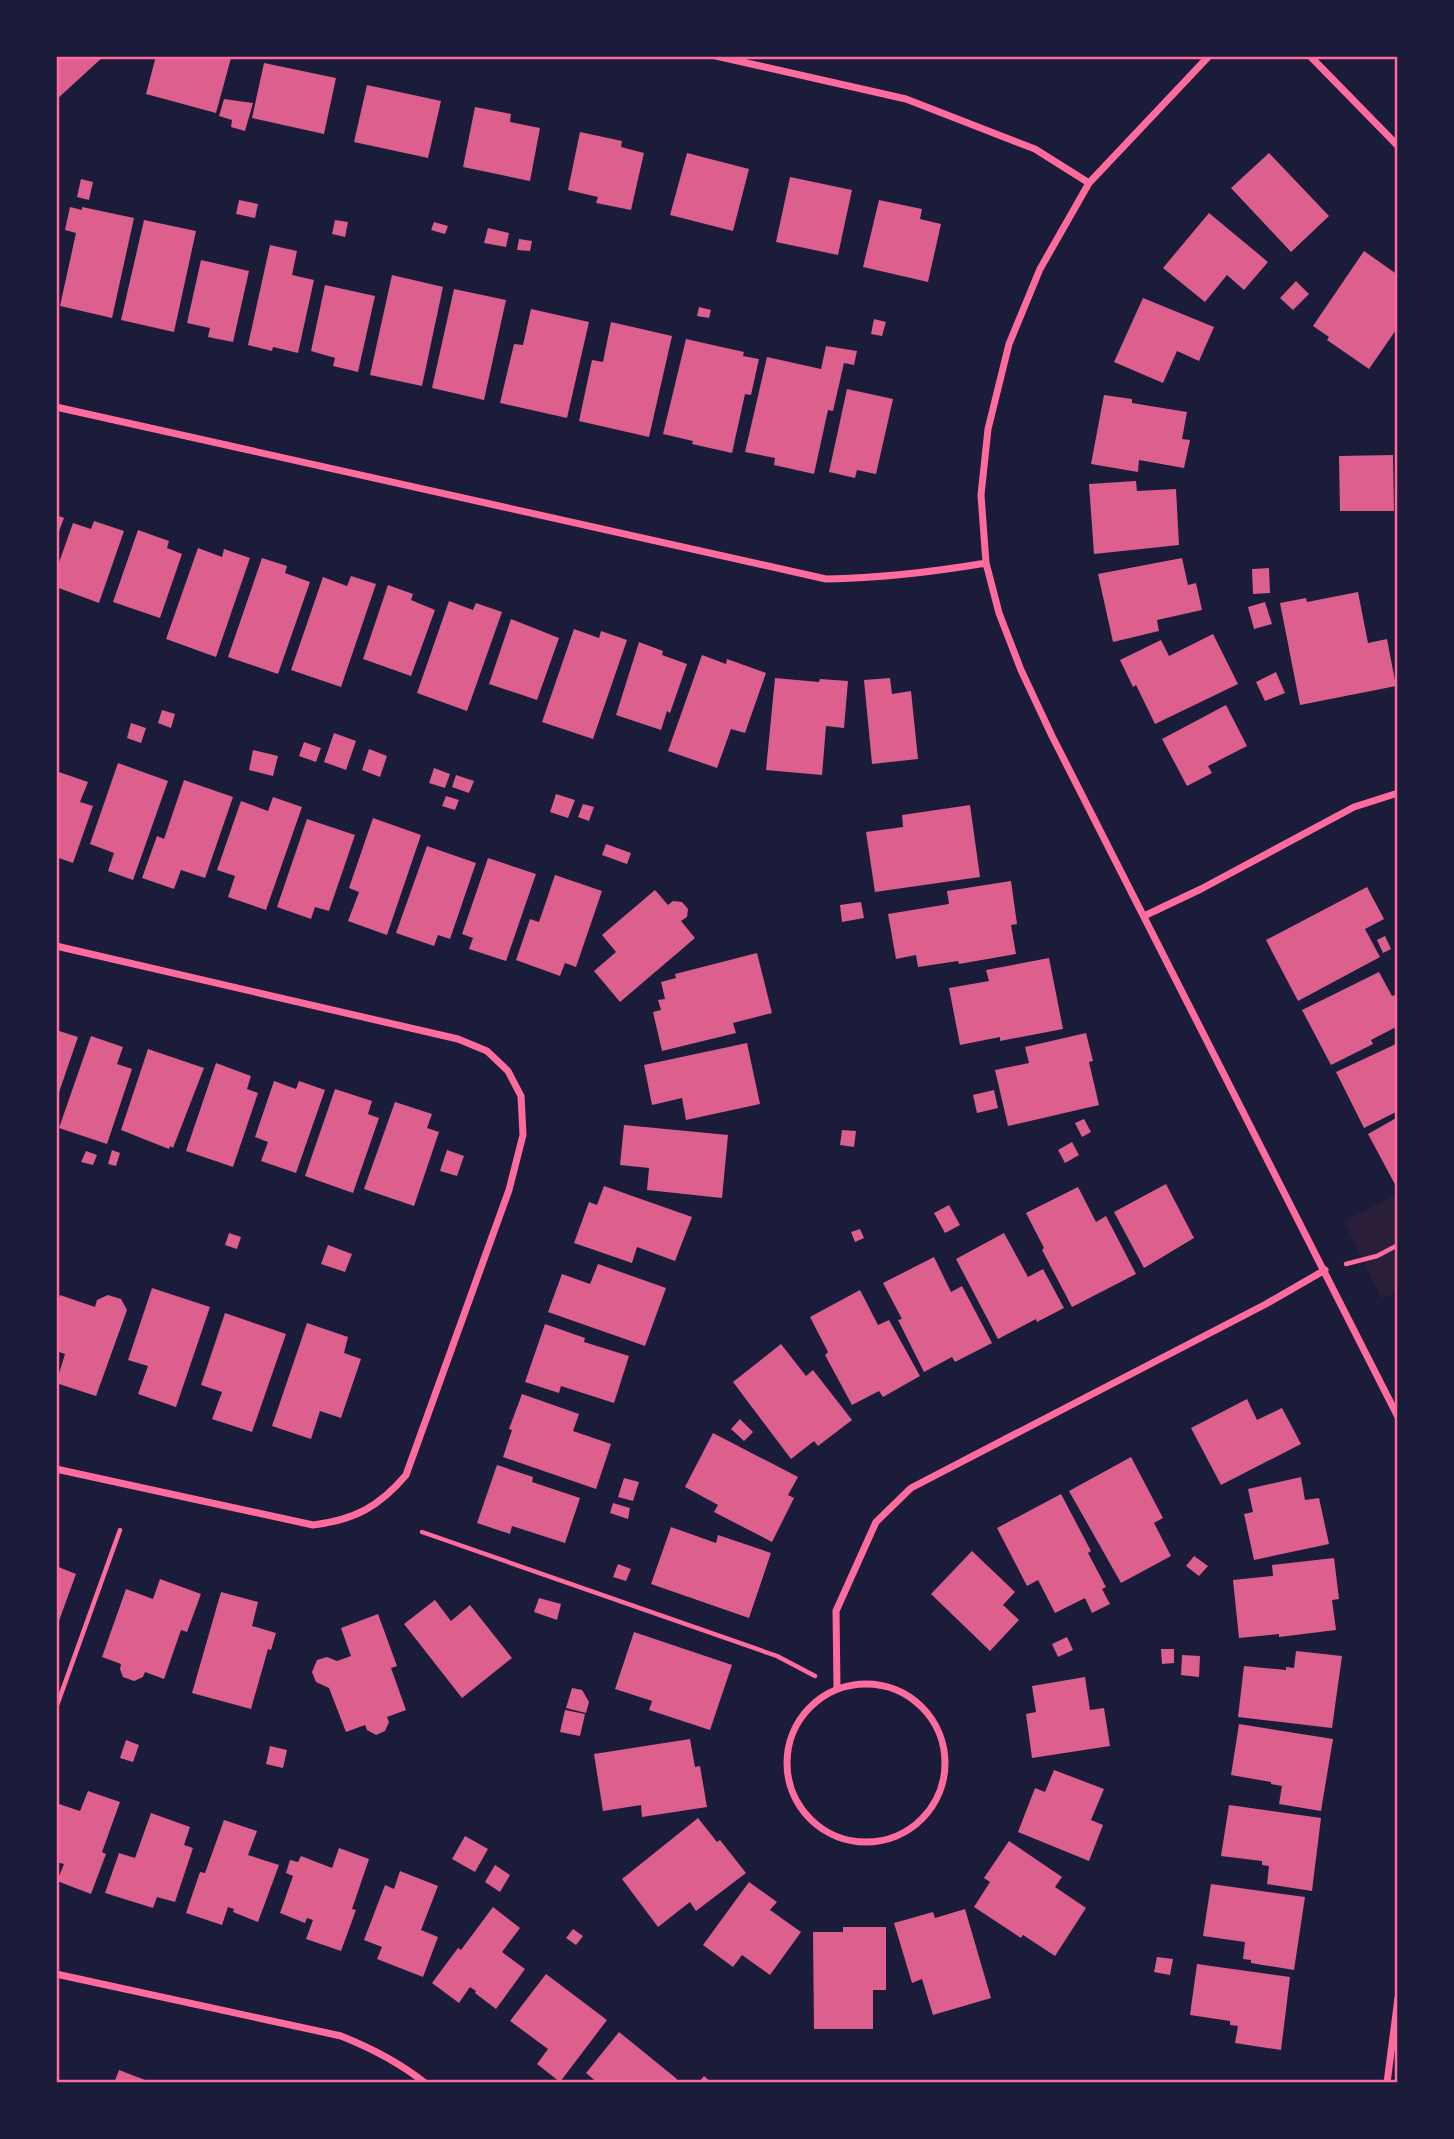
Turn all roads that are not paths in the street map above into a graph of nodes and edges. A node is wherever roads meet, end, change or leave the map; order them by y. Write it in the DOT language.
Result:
graph roads {
  1 [pos="716,56"];
  2 [pos="1209,56"];
  3 [pos="1310,56"];
  4 [pos="1398,146"];
  5 [pos="1089,183"];
  6 [pos="56,407"];
  7 [pos="986,563"];
  8 [pos="1398,793"];
  9 [pos="1144,916"];
  10 [pos="56,946"];
  11 [pos="1325,1270"];
  12 [pos="1398,1417"];
  13 [pos="56,1469"];
  14 [pos="837,1688"];
  15 [pos="56,1974"];
  16 [pos="1398,1998"];
  17 [pos="425,2083"];
  18 [pos="1387,2083"];
  1 -- 5 [label="street"];
  2 -- 5 [label="street"];
  3 -- 4 [label="street"];
  5 -- 7 [label="street"];
  6 -- 7 [label="street"];
  7 -- 9 [label="street"];
  8 -- 9 [label="street"];
  9 -- 11 [label="street"];
  10 -- 13 [label="street"];
  11 -- 12 [label="street"];
  11 -- 14 [label="street"];
  14 -- 14 [label="street"];
  15 -- 17 [label="street"];
  16 -- 18 [label="street"];
}
